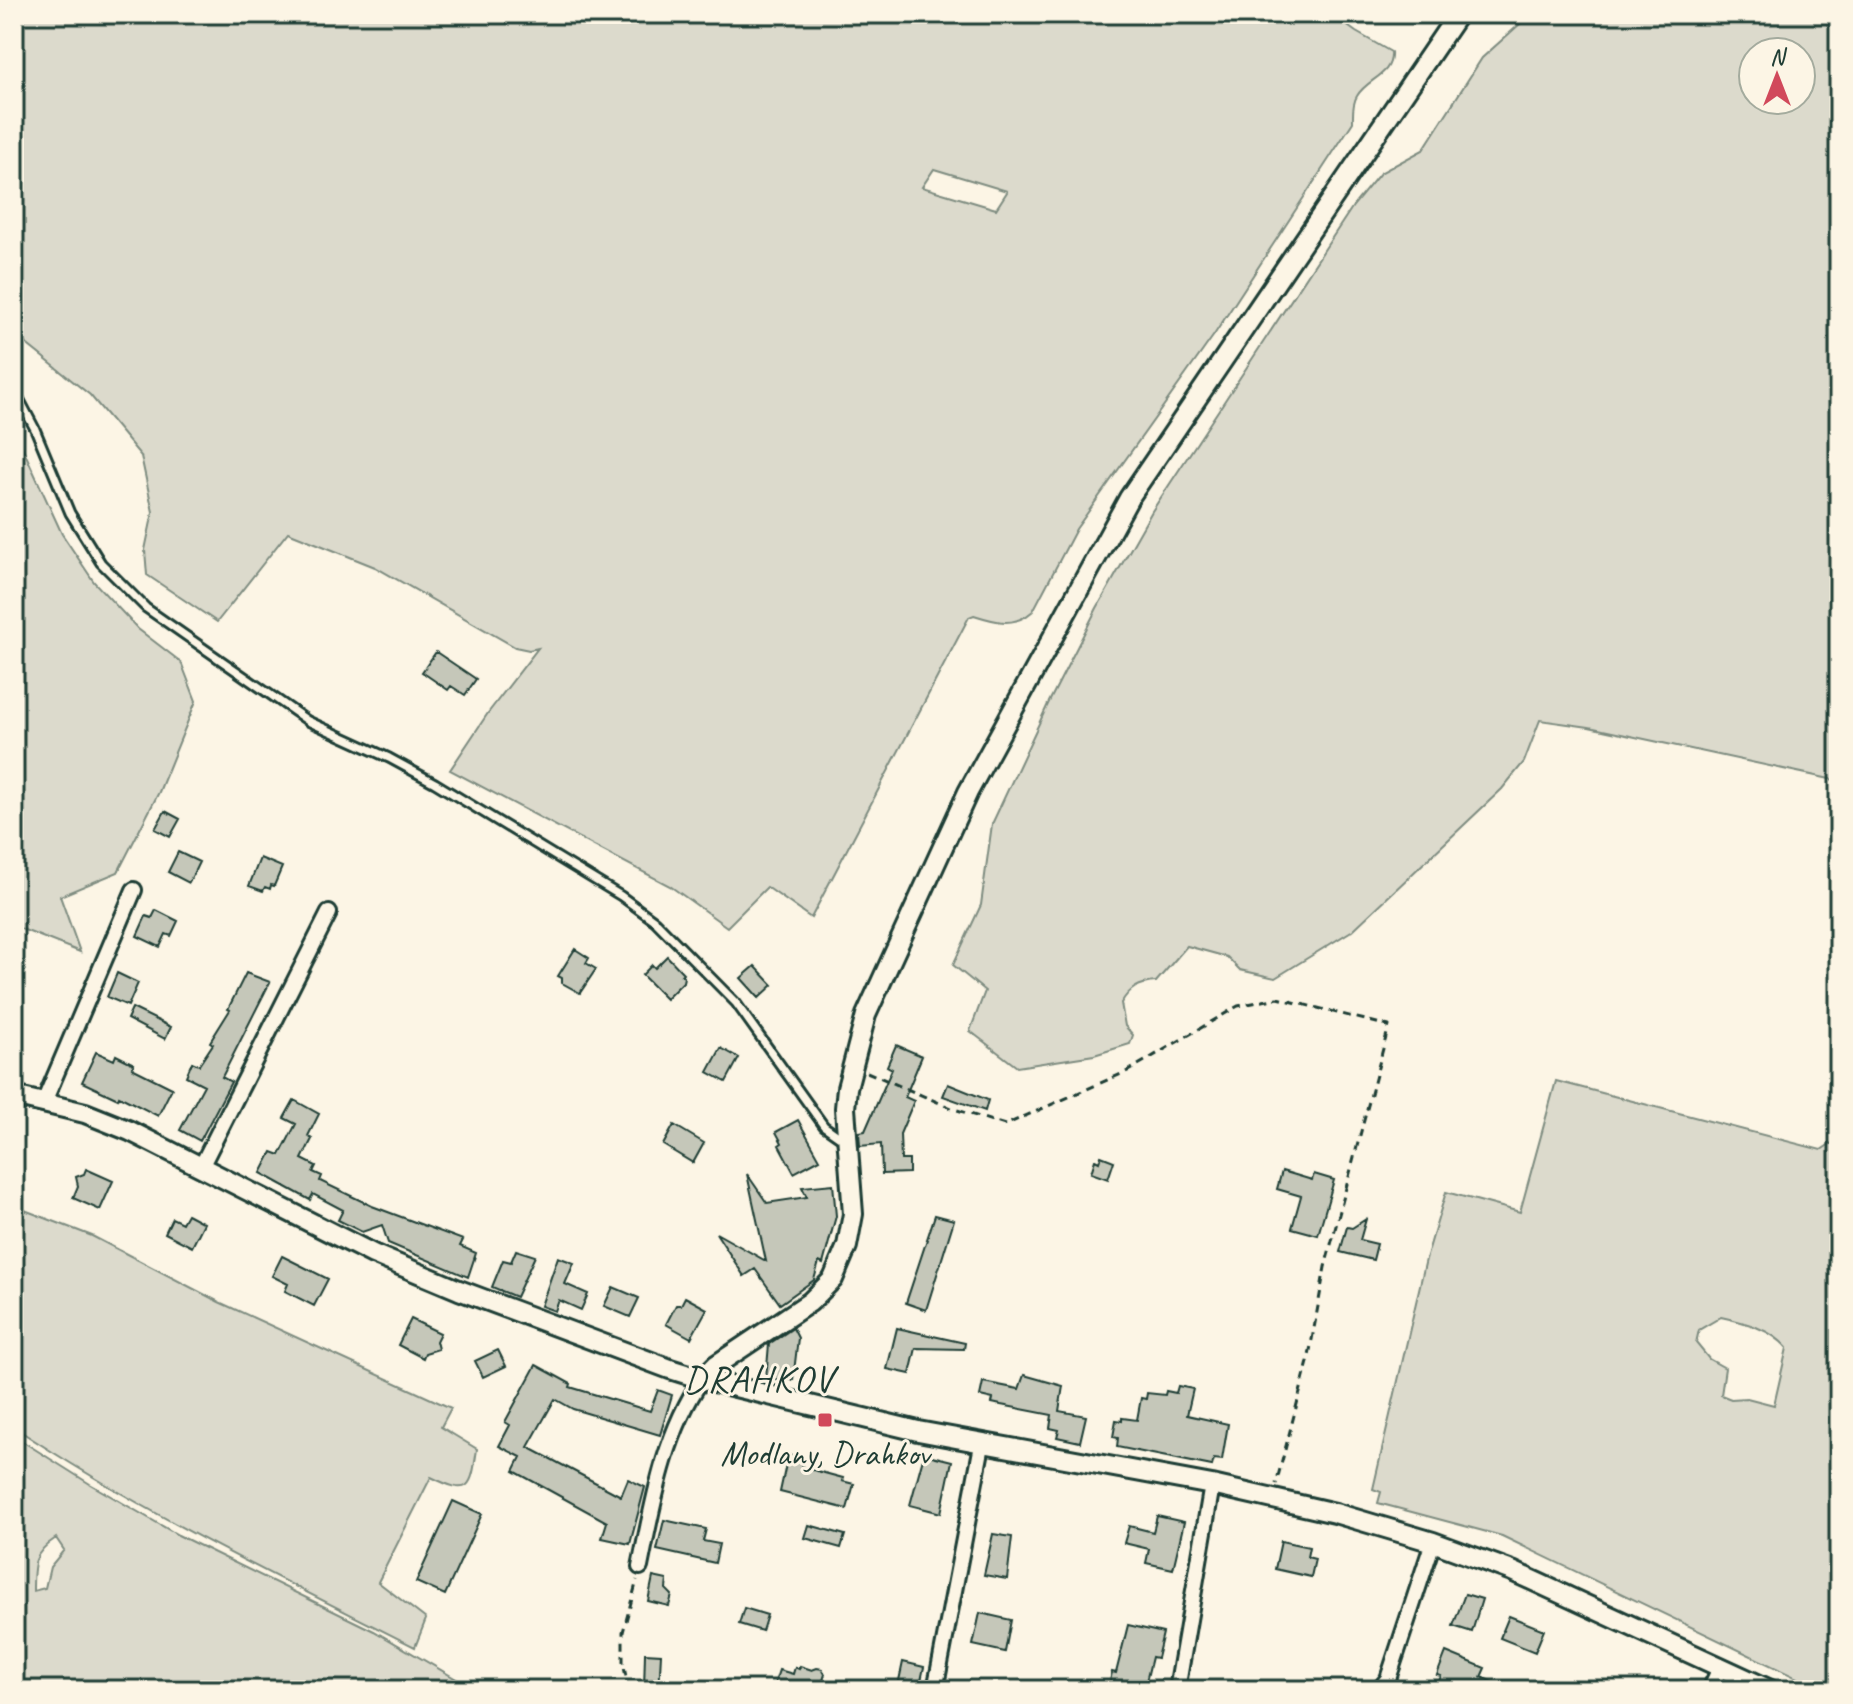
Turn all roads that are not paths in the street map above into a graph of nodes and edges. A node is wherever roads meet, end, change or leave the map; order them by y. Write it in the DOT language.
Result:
graph roads {
  1 [pos="1458,14"];
  2 [pos="14,389"];
  3 [pos="134,890"];
  4 [pos="329,913"];
  5 [pos="14,1096"];
  6 [pos="44,1102"];
  7 [pos="846,1142"];
  8 [pos="201,1167"];
  9 [pos="702,1379"];
  10 [pos="982,1445"];
  11 [pos="1212,1485"];
  12 [pos="1433,1542"];
  13 [pos="640,1567"];
  14 [pos="1720,1668"];
  15 [pos="935,1690"];
  16 [pos="1177,1690"];
  17 [pos="1379,1690"];
  18 [pos="1710,1690"];
  19 [pos="1770,1690"];
  1 -- 7 [label="street"];
  2 -- 7 [label="lane"];
  3 -- 6 [label="street"];
  4 -- 8 [label="street"];
  5 -- 6 [label="street"];
  6 -- 8 [label="street"];
  7 -- 9 [label="street"];
  8 -- 9 [label="street"];
  9 -- 10 [label="street"];
  9 -- 13 [label="street"];
  10 -- 11 [label="street"];
  10 -- 15 [label="street"];
  11 -- 12 [label="street"];
  11 -- 16 [label="street"];
  12 -- 14 [label="street"];
  12 -- 17 [label="street"];
  14 -- 18 [label="street"];
  14 -- 19 [label="street"];
}
